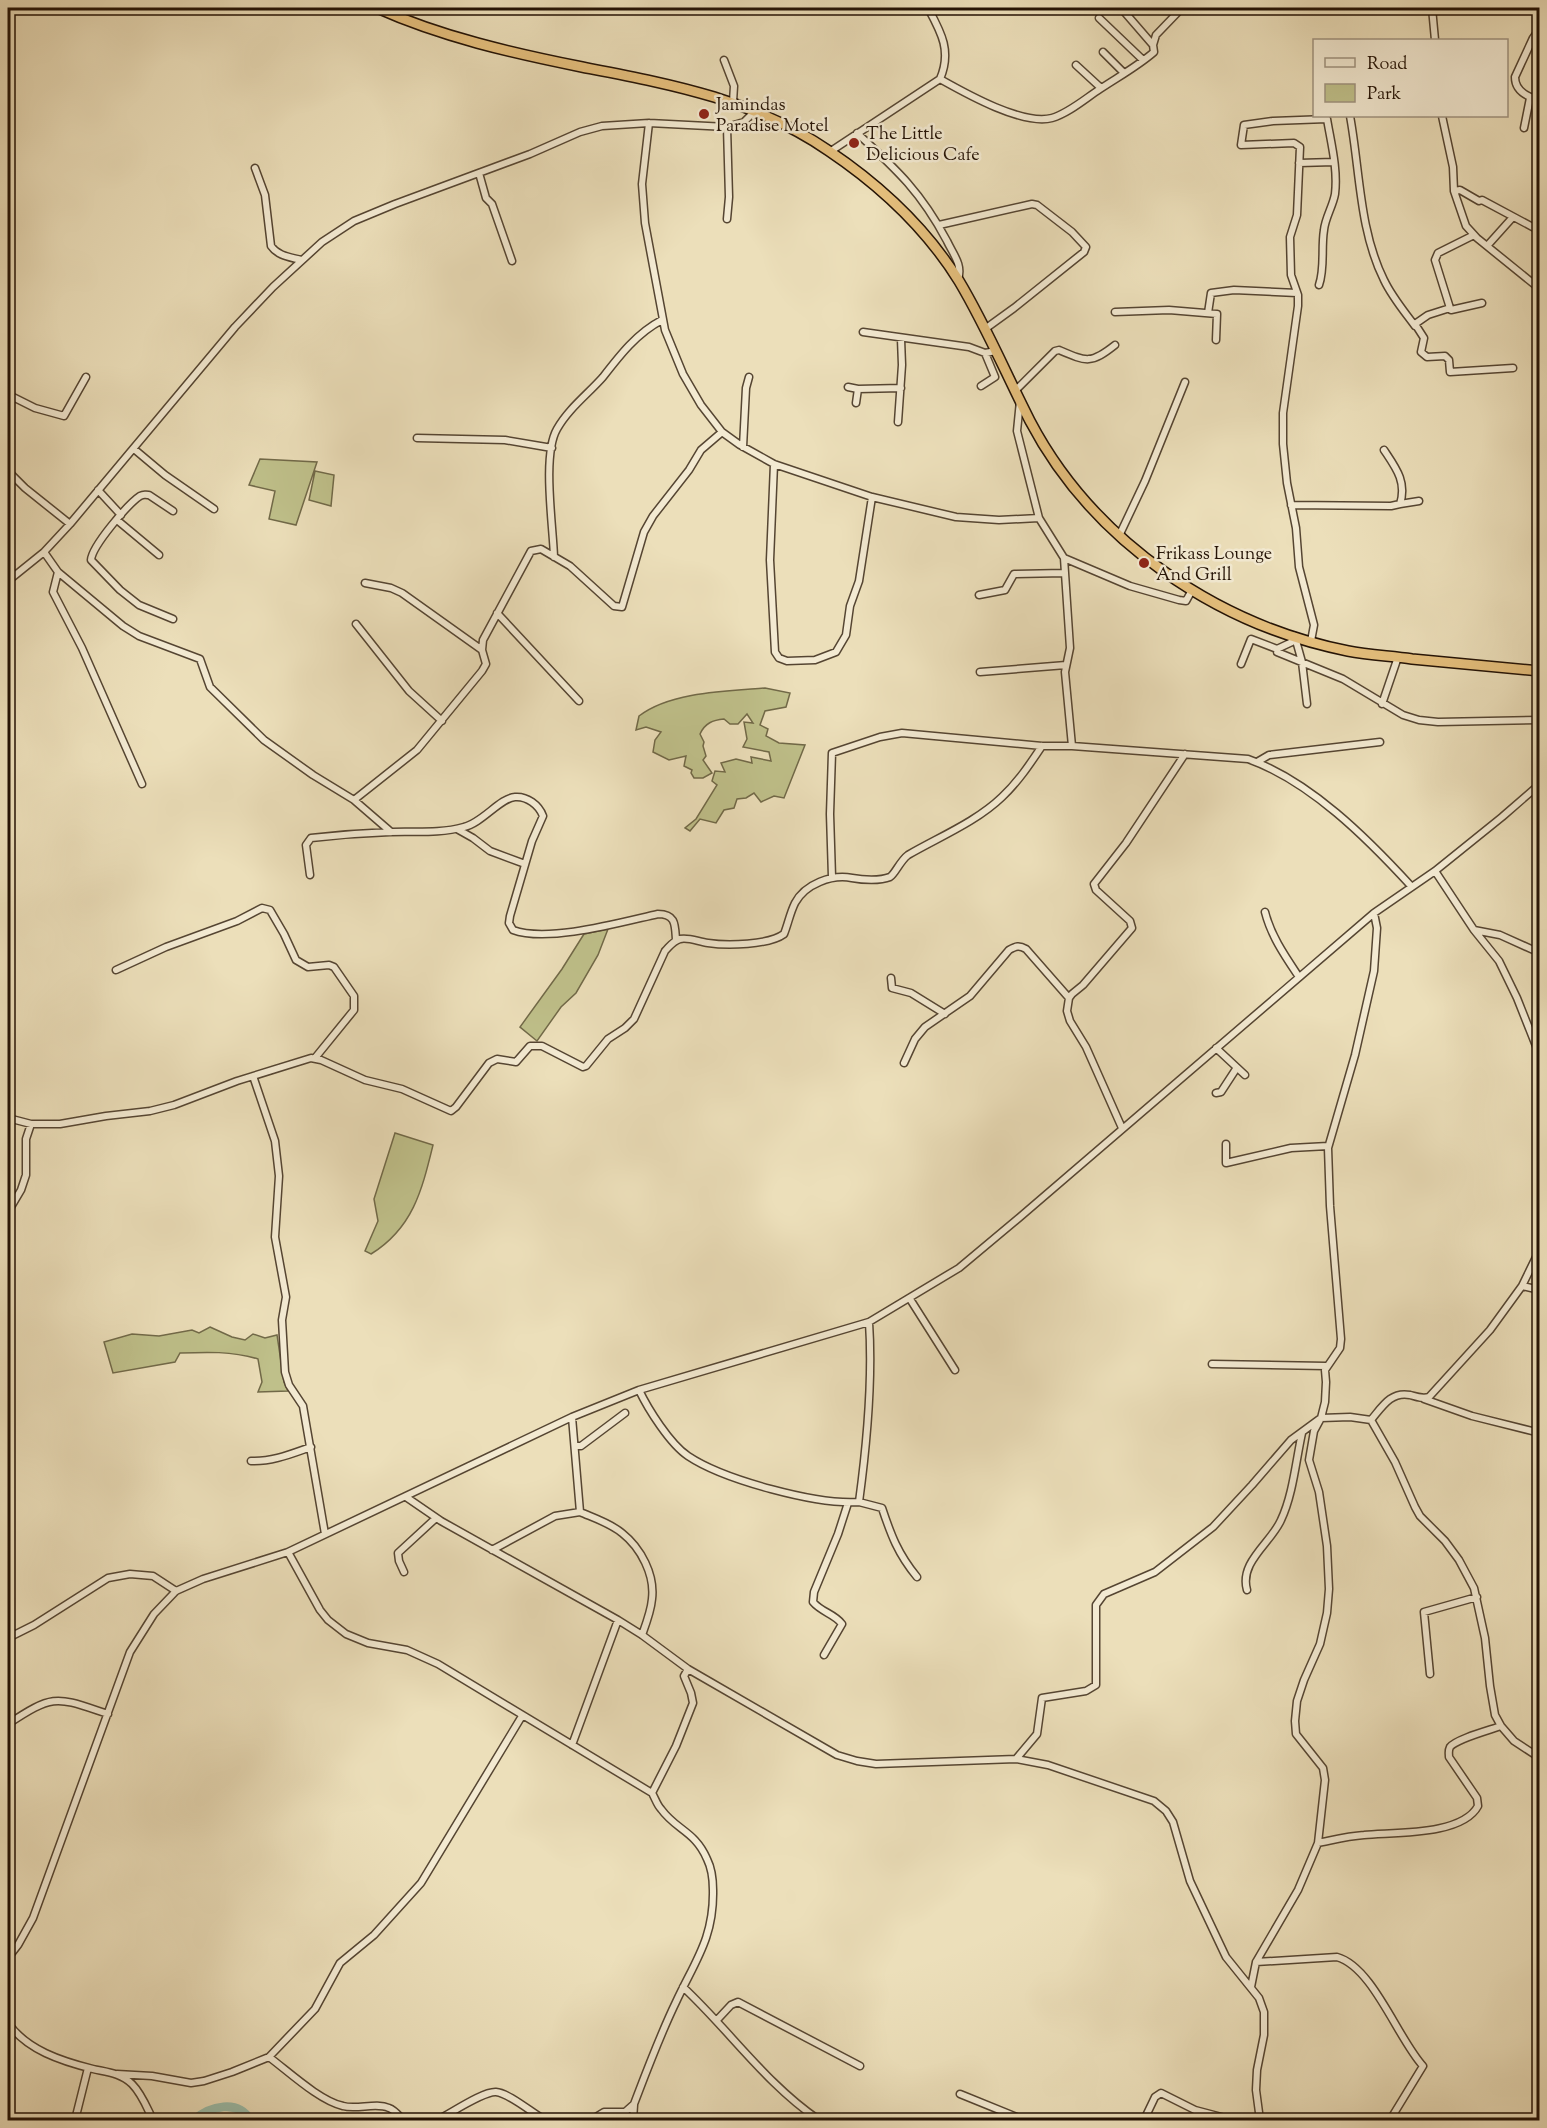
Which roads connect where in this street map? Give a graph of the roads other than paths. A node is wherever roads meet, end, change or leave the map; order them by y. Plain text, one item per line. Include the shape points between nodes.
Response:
1 (377, 8) edge
2 (929, 8) edge
3 (1121, 8) edge
4 (1182, 8) edge
5 (1432, 8) edge
6 (1099, 18) dead end
7 (1539, 28) edge
8 (1435, 39) edge
9 (1153, 45) junction
10 (1103, 52) dead end
11 (724, 60) dead end
12 (1143, 60) junction
13 (1076, 65) dead end
14 (1124, 73) junction
15 (940, 78) junction
16 (1101, 88) junction
17 (1530, 98) junction
18 (1539, 100) edge
19 (734, 102) junction
20 (755, 111) junction
21 (1350, 117) edge
22 (1442, 117) edge
23 (649, 123) junction
24 (727, 127) junction
25 (1524, 128) dead end
26 (857, 133) junction
27 (831, 151) junction
28 (1334, 162) junction
29 (1299, 163) junction
30 (255, 168) dead end
31 (479, 172) junction
32 (1454, 191) junction
33 (1513, 217) junction
34 (727, 219) dead end
35 (939, 225) junction
36 (1539, 231) edge
37 (1474, 235) junction
38 (1487, 246) junction
39 (301, 260) junction
40 (512, 261) dead end
41 (958, 279) junction
42 (1319, 285) dead end
43 (1539, 289) edge
44 (1297, 293) junction
45 (1482, 303) dead end
46 (1450, 308) junction
47 (1115, 312) dead end
48 (1208, 313) junction
49 (662, 320) junction
50 (1416, 326) junction
51 (985, 329) junction
52 (863, 332) dead end
53 (901, 339) junction
54 (1216, 340) dead end
55 (1115, 345) dead end
56 (996, 351) junction
57 (984, 353) junction
58 (1513, 368) dead end
59 (86, 377) dead end
60 (749, 377) dead end
61 (1185, 382) dead end
62 (981, 386) dead end
63 (848, 387) dead end
64 (901, 388) junction
65 (858, 389) junction
66 (1016, 390) junction
67 (8, 397) edge
68 (1020, 401) junction
69 (856, 404) dead end
70 (898, 422) dead end
71 (722, 432) junction
72 (417, 438) dead end
73 (743, 447) junction
74 (552, 448) junction
75 (134, 449) junction
76 (1384, 450) dead end
77 (774, 464) junction
78 (8, 471) edge
79 (98, 490) junction
80 (872, 497) junction
81 (1419, 501) dead end
82 (1400, 504) junction
83 (1291, 505) junction
84 (214, 509) dead end
85 (173, 512) dead end
86 (119, 518) junction
87 (1039, 518) junction
88 (70, 524) junction
89 (1119, 537) junction
90 (44, 552) junction
91 (159, 555) dead end
92 (554, 557) junction
93 (1064, 558) junction
94 (58, 572) junction
95 (1064, 573) junction
96 (8, 581) edge
97 (365, 584) dead end
98 (1192, 590) junction
99 (979, 594) dead end
100 (497, 614) junction
101 (173, 619) dead end
102 (356, 624) dead end
103 (1294, 636) junction
104 (1311, 641) junction
105 (1277, 649) junction
106 (482, 650) junction
107 (1398, 657) junction
108 (1302, 662) junction
109 (1241, 664) dead end
110 (1066, 665) junction
111 (1539, 671) edge
112 (980, 672) dead end
113 (579, 701) dead end
114 (1307, 704) dead end
115 (1382, 704) junction
116 (1539, 720) edge
117 (442, 721) junction
118 (1380, 742) dead end
119 (1042, 746) junction
120 (1072, 746) junction
121 (1185, 754) junction
122 (1257, 762) junction
123 (142, 784) dead end
124 (1539, 784) edge
125 (354, 800) junction
126 (456, 828) junction
127 (392, 832) junction
128 (525, 864) junction
129 (1435, 871) junction
130 (310, 875) dead end
131 (832, 878) junction
132 (1411, 886) junction
133 (1265, 912) dead end
134 (1374, 913) junction
135 (1474, 930) junction
136 (676, 940) junction
137 (1539, 952) edge
138 (116, 969) dead end
139 (1299, 977) junction
140 (891, 978) dead end
141 (1069, 998) junction
142 (945, 1014) junction
143 (1216, 1048) junction
144 (1539, 1056) edge
145 (315, 1058) junction
146 (904, 1063) dead end
147 (1236, 1069) junction
148 (1245, 1075) dead end
149 (253, 1076) junction
150 (1216, 1093) dead end
151 (8, 1118) edge
152 (32, 1124) junction
153 (1122, 1128) junction
154 (1226, 1144) dead end
155 (1328, 1146) junction
156 (8, 1212) edge
157 (1539, 1249) edge
158 (1522, 1286) junction
159 (1539, 1290) edge
160 (910, 1299) junction
161 (869, 1322) junction
162 (1212, 1364) dead end
163 (1326, 1366) junction
164 (955, 1370) dead end
165 (639, 1390) junction
166 (1423, 1398) junction
167 (626, 1413) dead end
168 (572, 1417) junction
169 (1321, 1418) junction
170 (1371, 1420) junction
171 (1302, 1432) junction
172 (1539, 1433) edge
173 (575, 1446) junction
174 (311, 1447) junction
175 (251, 1461) dead end
176 (406, 1497) junction
177 (859, 1502) junction
178 (849, 1503) junction
179 (580, 1512) junction
180 (436, 1518) junction
181 (325, 1534) junction
182 (492, 1550) junction
183 (288, 1552) junction
184 (404, 1572) dead end
185 (916, 1577) dead end
186 (1247, 1590) dead end
187 (176, 1592) junction
188 (1476, 1597) junction
189 (618, 1620) junction
190 (642, 1635) junction
191 (8, 1637) edge
192 (824, 1655) dead end
193 (688, 1669) junction
194 (1430, 1674) dead end
195 (108, 1714) junction
196 (522, 1716) junction
197 (8, 1724) edge
198 (1501, 1726) junction
199 (573, 1745) junction
200 (1539, 1758) edge
201 (1016, 1759) junction
202 (652, 1793) junction
203 (1318, 1843) junction
204 (8, 1958) edge
205 (1256, 1962) junction
206 (683, 1987) junction
207 (1251, 1987) junction
208 (717, 2020) junction
209 (8, 2025) edge
210 (269, 2057) junction
211 (860, 2066) dead end
212 (88, 2068) junction
213 (117, 2074) junction
214 (960, 2094) dead end
215 (634, 2104) junction
216 (75, 2121) edge
217 (153, 2121) edge
218 (403, 2121) edge
219 (437, 2121) edge
220 (544, 2121) edge
221 (591, 2121) edge
222 (633, 2121) edge
223 (819, 2121) edge
224 (1024, 2121) edge
225 (1144, 2121) edge
226 (1242, 2121) edge
227 (1260, 2121) edge
228 (1390, 2121) edge

1 - 19 highway via 462,39
2 - 15 street via 945,48 946,62
3 - 9 street
4 - 9 street via 1156,35
5 - 8 street
6 - 12 street
7 - 17 street via 1515,77 1520,90
9 - 12 street via 1154,52
10 - 14 street
11 - 19 street via 734,86
12 - 14 street
13 - 16 street
14 - 16 street
15 - 16 street via 1013,114 1041,118 1052,118
15 - 26 street
17 - 18 street
17 - 25 street
19 - 20 highway
20 - 24 street via 744,122
20 - 27 highway
21 - 50 street via 1361,198 1374,254 1395,299
22 - 32 street
23 - 24 street
23 - 31 street via 602,126
23 - 49 street via 642,184
24 - 34 street
26 - 27 street
26 - 35 street via 905,178
27 - 41 highway via 898,206 925,234
28 - 29 street
28 - 29 street via 1327,119 1244,125 1241,145 1294,143 1300,147
28 - 42 street via 1335,195 1324,229 1323,275
29 - 44 street via 1297,215 1290,237 1291,275
30 - 39 street via 265,195 275,252
31 - 39 street via 354,221
31 - 40 street
32 - 33 street via 1460,190
32 - 37 street via 1466,226
33 - 36 street
33 - 38 street
35 - 41 street via 960,267
35 - 51 street via 1032,204 1072,232 1086,247
37 - 38 street
37 - 46 street via 1438,254 1435,260
38 - 43 street
39 - 75 street via 235,327
41 - 51 highway
44 - 48 street via 1211,293
44 - 83 street via 1297,322 1283,413
45 - 46 street
46 - 50 street via 1428,315
47 - 48 street
48 - 54 street via 1216,314
49 - 71 street via 683,374
49 - 74 street via 647,328 567,414 557,429
50 - 58 street via 1424,338 1421,352 1427,357 1445,356 1450,372
51 - 56 highway
52 - 53 street
53 - 57 street via 969,347
53 - 64 street
55 - 66 street via 1098,359 1083,361 1055,351
56 - 57 street
56 - 66 highway
57 - 62 street via 995,377
59 - 67 street via 64,416
60 - 73 street
61 - 89 street
63 - 65 street
64 - 65 street
64 - 70 street
65 - 69 street
66 - 68 highway
68 - 87 street via 1017,431
68 - 89 highway via 1048,452
71 - 73 street
71 - 92 street via 701,450 653,516 644,532 622,607 614,606 570,566
72 - 74 street via 505,441
73 - 77 street
74 - 92 street
75 - 79 street
75 - 84 street
76 - 82 street via 1403,484
77 - 80 street
77 - 80 street via 770,560 775,652 787,661 815,660 836,652 846,635
78 - 88 street
79 - 86 street
79 - 88 street
80 - 87 street via 956,517
81 - 82 street
82 - 83 street
83 - 104 street via 1299,567 1314,625
85 - 86 street via 145,494
86 - 91 street
86 - 101 street via 91,554 91,560 140,605
87 - 93 street
88 - 90 street
89 - 98 highway
90 - 94 street
90 - 96 street
92 - 100 street via 541,549 531,551
93 - 95 street
93 - 98 street via 1130,586 1179,600 1186,601
94 - 123 street via 53,592
94 - 125 street via 139,636 200,658 210,687 264,740
95 - 99 street via 1014,574 1005,590
95 - 110 street via 1070,648
97 - 106 street via 402,593
98 - 103 highway
100 - 106 street
100 - 113 street
102 - 117 street via 409,691
103 - 104 highway
103 - 105 street via 1292,642
103 - 108 street
104 - 107 highway via 1346,651
105 - 108 street via 1278,653
105 - 109 street via 1251,639
106 - 117 street via 486,664
107 - 111 highway
107 - 115 street
108 - 114 street
108 - 115 street via 1343,679
110 - 112 street
110 - 120 street
115 - 116 street via 1403,715 1438,722
117 - 125 street via 417,750
118 - 122 street via 1269,755
119 - 120 street
119 - 131 street via 1002,797 908,855 889,877
119 - 131 street via 902,733 832,753
120 - 121 street
121 - 122 street
121 - 141 street via 1094,884 1130,921 1132,928
122 - 132 street via 1293,780 1354,828
124 - 129 street
125 - 127 street
126 - 127 street
126 - 128 street via 490,851
126 - 128 street via 485,817 512,796 523,798 540,809 543,816
127 - 130 street via 307,840
128 - 136 street via 509,923 513,930 538,934 571,931 666,914 675,922
129 - 132 street
129 - 135 street
131 - 136 street via 804,891 780,937 726,945
132 - 134 street
133 - 139 street via 1269,927
134 - 139 street
134 - 155 street via 1374,971
135 - 137 street via 1500,935
135 - 144 street via 1499,961
136 - 145 street via 666,951 634,1018 608,1039 586,1066 542,1046 530,1046 516,1062 497,1059 489,1063 451,1111
138 - 145 street via 267,908 296,960 308,967 334,967 354,996 354,1010
139 - 143 street
140 - 142 street via 892,988 911,993
141 - 142 street via 1021,946 1009,950 970,996
141 - 153 street via 1070,1021 1086,1047
142 - 146 street via 925,1027
143 - 147 street
143 - 153 street
145 - 149 street
147 - 148 street
147 - 150 street via 1221,1092
149 - 152 street via 150,1111 60,1124
149 - 174 street via 275,1140 278,1164 275,1238 286,1297 282,1320 285,1372 303,1406
151 - 152 street
152 - 156 street via 26,1139 26,1175
153 - 160 street via 959,1268
154 - 155 street via 1226,1163 1291,1148
155 - 163 street via 1341,1339 1340,1348
157 - 158 street
158 - 159 street
158 - 166 street via 1490,1330 1429,1397
160 - 161 street
160 - 164 street
161 - 165 street
161 - 177 street via 869,1387
162 - 163 street
163 - 169 street
165 - 168 street
165 - 178 street via 657,1422 687,1455 757,1485
166 - 170 street via 1398,1394
166 - 172 street
167 - 173 street via 581,1446
168 - 173 street
168 - 176 street
169 - 170 street
169 - 171 street
169 - 203 street via 1314,1431 1309,1460 1327,1546 1327,1613 1294,1721 1296,1734 1323,1768
170 - 188 street via 1414,1507 1459,1560
171 - 186 street via 1281,1521 1254,1558
171 - 201 street via 1213,1527 1155,1572 1104,1594 1096,1605 1096,1685 1086,1691 1042,1698 1037,1734
173 - 179 street
174 - 175 street via 261,1462
174 - 181 street
176 - 180 street
176 - 181 street
177 - 178 street
177 - 185 street via 882,1508 902,1558
178 - 192 street via 814,1592 813,1602 818,1608 842,1624
179 - 182 street via 555,1516
179 - 190 street via 622,1533 640,1552 653,1590
180 - 182 street
180 - 184 street via 398,1554
181 - 183 street
182 - 189 street
183 - 187 street via 203,1579
183 - 196 street via 320,1610 346,1634 407,1650 438,1664
187 - 191 street via 153,1576 130,1574 108,1578
187 - 195 street via 154,1614 130,1652
188 - 194 street via 1424,1612
188 - 198 street via 1495,1715
189 - 190 street
189 - 199 street
190 - 193 street
193 - 201 street via 837,1755 857,1761 876,1764
193 - 202 street via 684,1676 693,1703
195 - 197 street via 56,1699
195 - 204 street via 33,1918
196 - 199 street
196 - 210 street via 422,1883 374,1935 340,1963 315,2009
198 - 200 street via 1514,1742
198 - 203 street via 1462,1740 1449,1750 1449,1757 1477,1798 1475,1811 1434,1830 1362,1835
199 - 202 street
201 - 207 street via 1048,1765 1121,1789 1154,1801 1166,1811 1173,1822 1190,1881 1226,1957
202 - 206 street via 661,1809 701,1847 713,1878 709,1932
203 - 205 street via 1298,1890
205 - 207 street
205 - 228 street via 1337,1957 1349,1962 1377,1993 1423,2066
206 - 208 street
206 - 215 street
207 - 227 street via 1259,1998 1265,2024 1257,2070
208 - 211 street via 738,2002
208 - 223 street via 768,2078
209 - 212 street via 37,2050
210 - 213 street via 204,2081 178,2082
210 - 218 street via 325,2100 354,2109 391,2108
212 - 213 street
212 - 216 street
213 - 217 street via 138,2091
214 - 224 street
215 - 221 street via 625,2112 604,2112
215 - 222 street
219 - 220 street via 495,2092
225 - 226 street via 1155,2097 1161,2093 1195,2110

